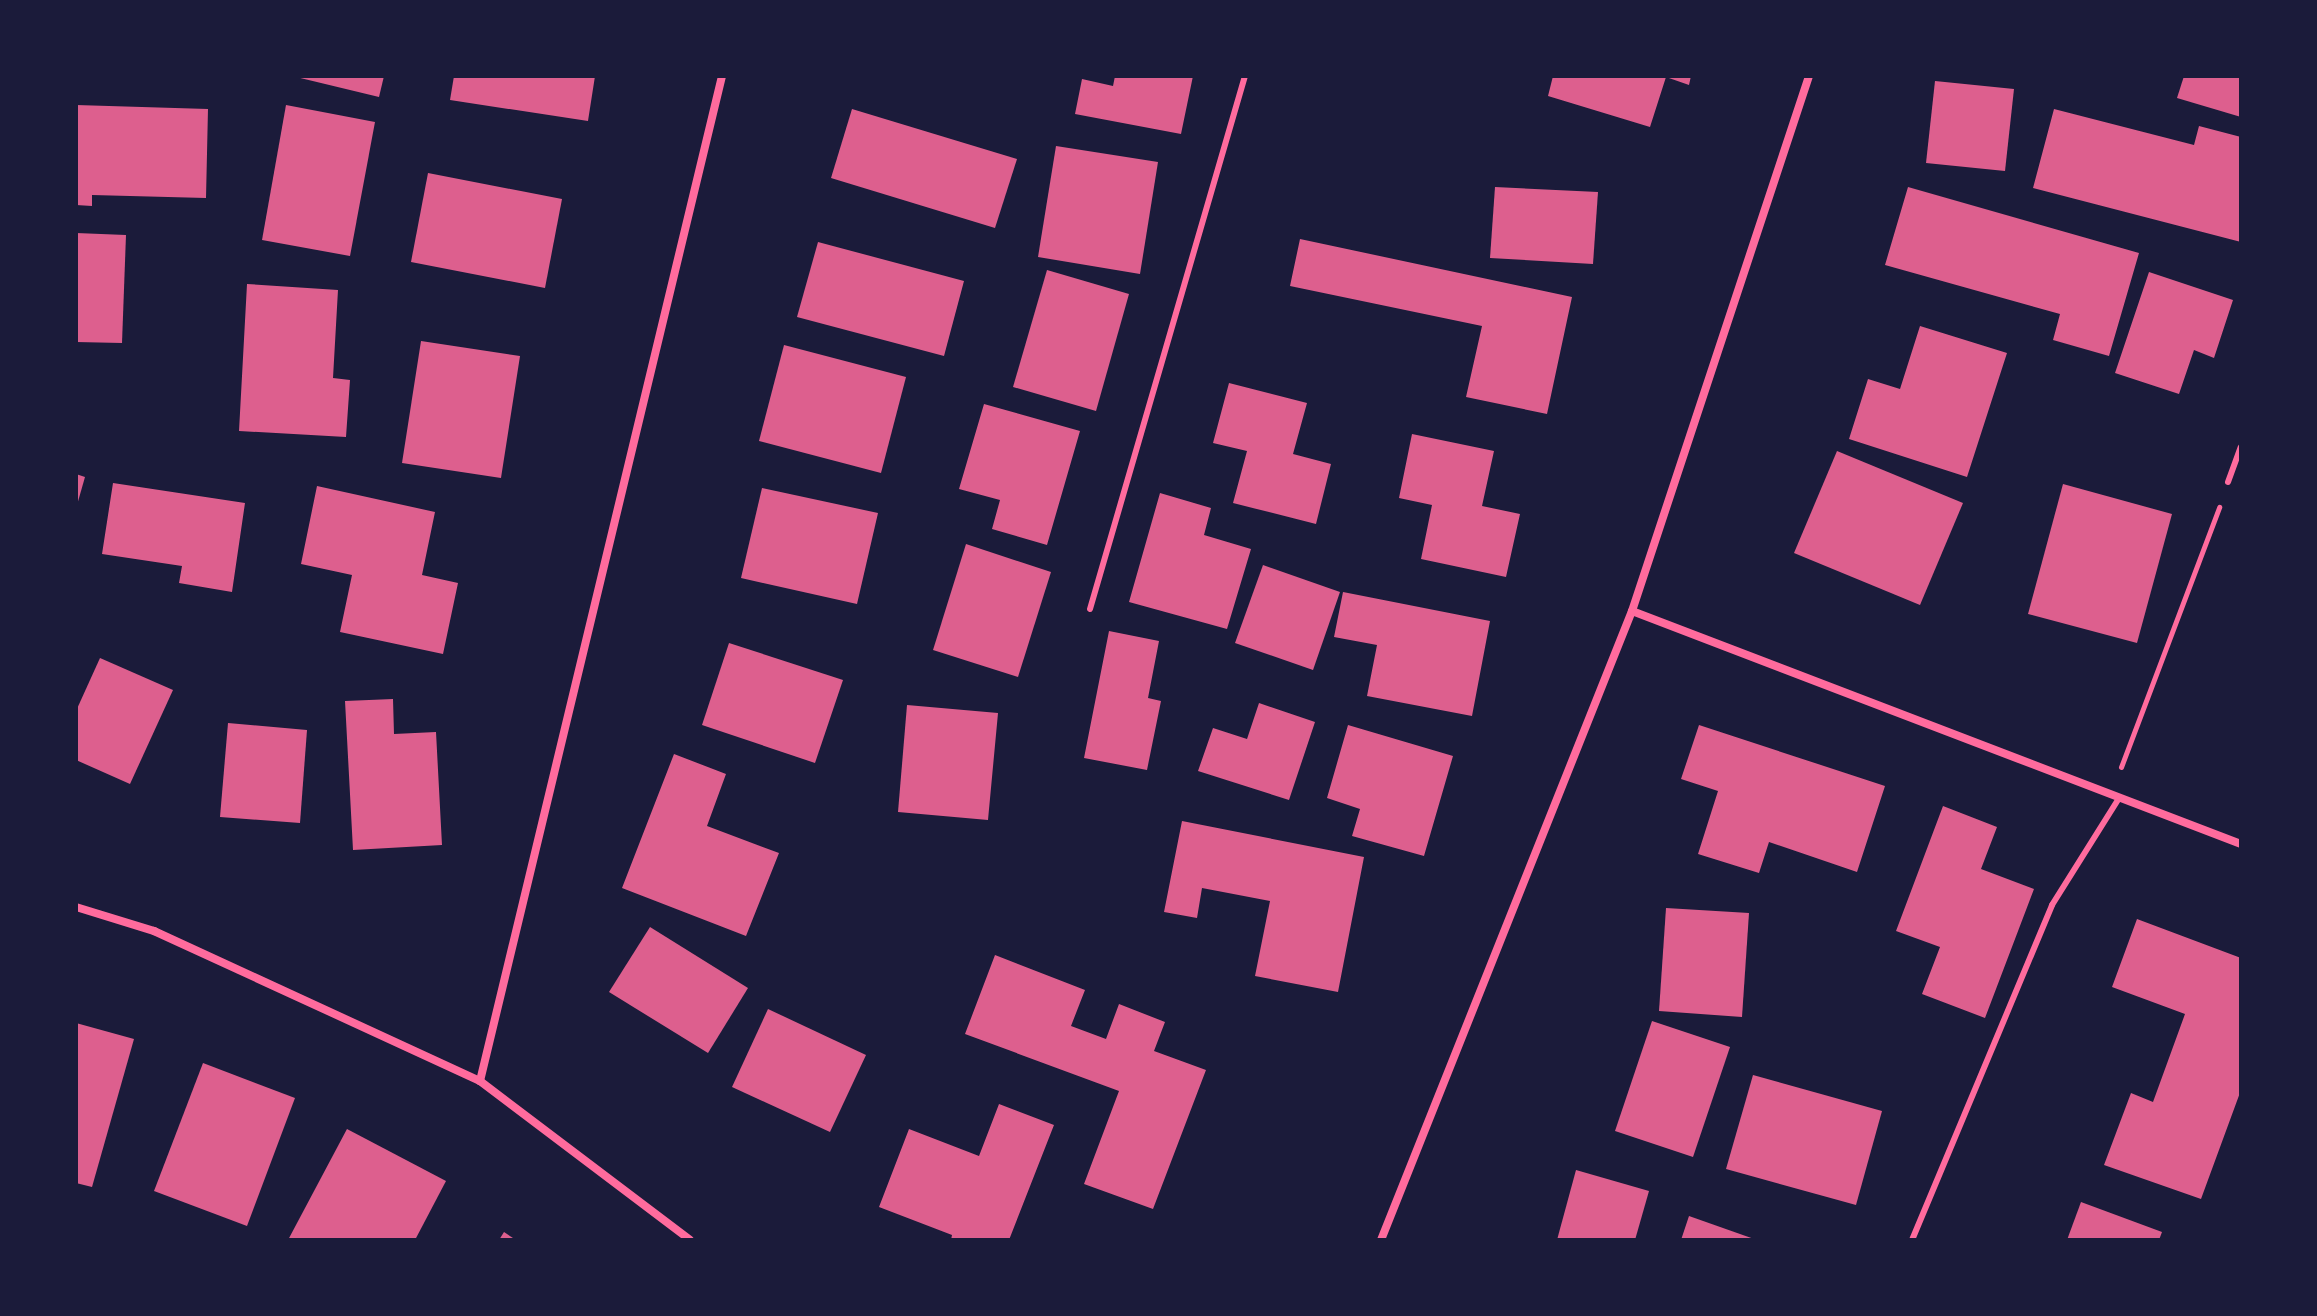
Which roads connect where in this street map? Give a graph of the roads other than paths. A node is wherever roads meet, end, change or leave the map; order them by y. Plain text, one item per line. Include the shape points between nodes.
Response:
1 (722, 76) edge
2 (1245, 76) edge
3 (1809, 76) edge
4 (2241, 447) edge
5 (2228, 482) road end
6 (1090, 609) dead end
7 (1632, 611) junction
8 (2115, 796) junction
9 (2241, 844) edge
10 (76, 907) edge
11 (480, 1081) junction
12 (690, 1240) edge
13 (1381, 1240) edge
14 (1912, 1240) edge

1 - 11 street
2 - 6 lane
3 - 7 street
4 - 5 lane
7 - 8 street
7 - 13 street
8 - 9 street
8 - 14 lane via 2052,905
10 - 11 street via 154,931
11 - 12 street

